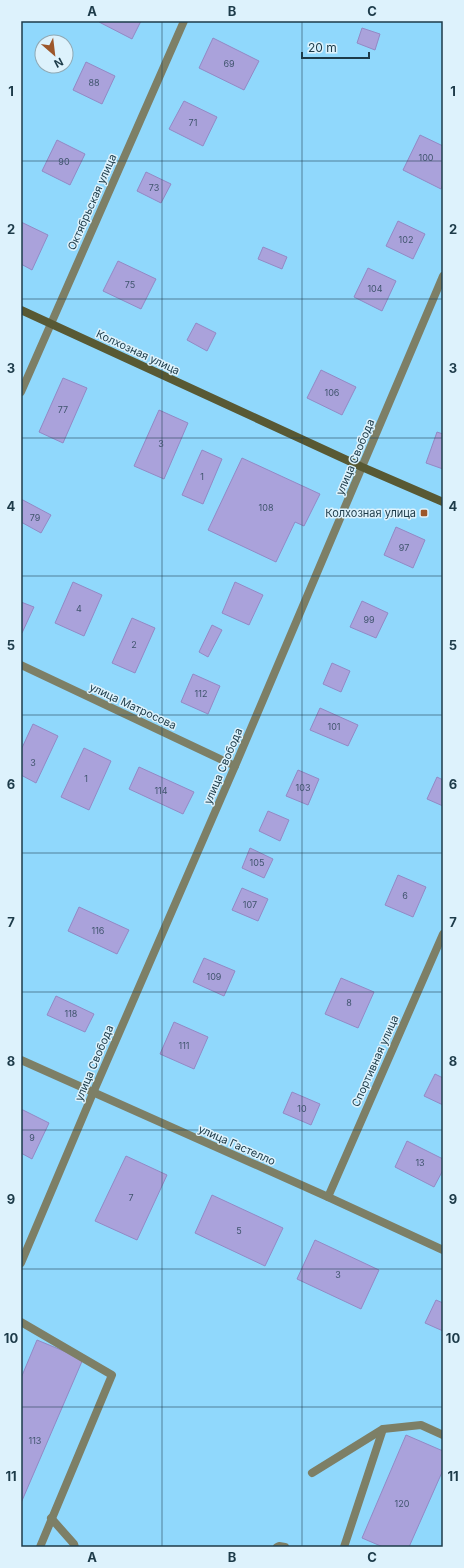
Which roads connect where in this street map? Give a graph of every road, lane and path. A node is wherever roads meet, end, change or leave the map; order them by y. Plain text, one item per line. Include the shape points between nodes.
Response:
1 (184, 21) edge
2 (443, 276) edge
3 (21, 310) edge
4 (51, 324) junction
5 (21, 392) edge
6 (362, 467) junction
7 (443, 502) edge
8 (21, 665) edge
9 (235, 766) junction
10 (443, 934) edge
11 (21, 1060) edge
12 (93, 1093) junction
13 (328, 1197) junction
14 (443, 1250) edge
15 (21, 1263) edge
16 (21, 1322) edge
17 (383, 1429) junction
18 (443, 1435) edge
19 (312, 1473) dead end
20 (51, 1518) junction
21 (40, 1547) edge
22 (75, 1547) edge
23 (277, 1547) edge
24 (285, 1547) edge
25 (344, 1547) edge

1 - 4 street, Октябрьская улица
2 - 6 street, улица Свобода
3 - 4 main road, Колхозная улица
4 - 5 street, Октябрьская улица
4 - 6 main road, Колхозная улица
6 - 7 main road, Колхозная улица
6 - 9 street, улица Свобода
8 - 9 street, улица Матросова
9 - 12 street, улица Свобода
10 - 13 street, Спортивная улица
11 - 12 street, улица Гастелло
12 - 13 street, улица Гастелло
12 - 15 street, улица Свобода
13 - 14 street, улица Гастелло
16 - 20 street via 112,1375
17 - 18 street via 422,1425
17 - 19 street
17 - 25 street
20 - 21 street
20 - 22 street
23 - 24 street

